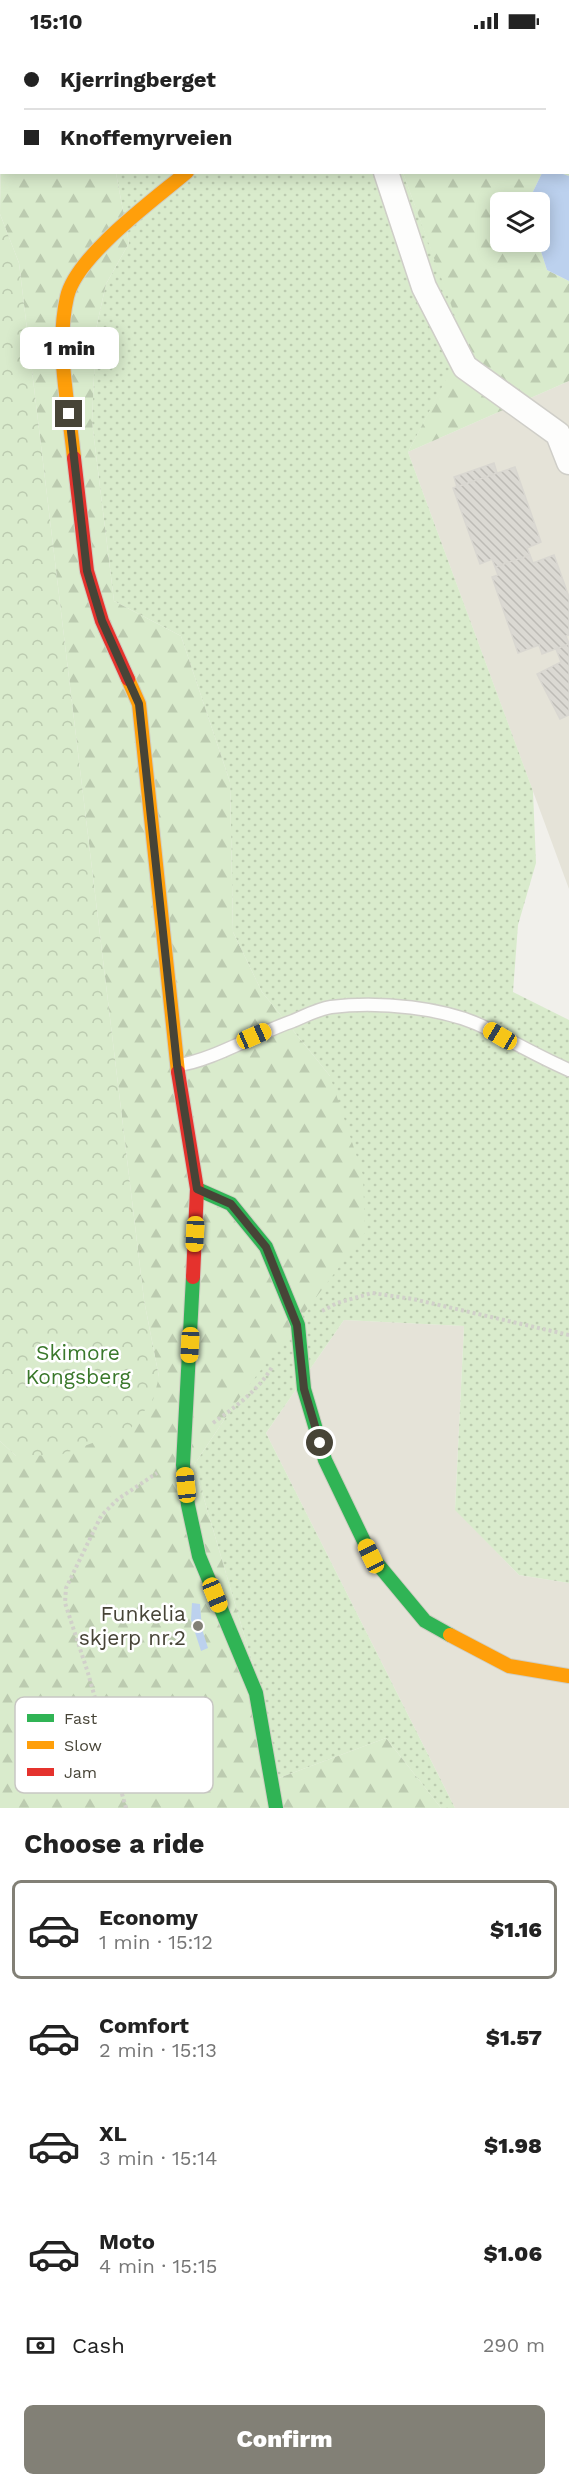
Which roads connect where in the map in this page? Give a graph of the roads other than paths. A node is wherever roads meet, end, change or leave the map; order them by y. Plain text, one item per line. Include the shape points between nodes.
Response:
1 (185, 174) edge
2 (387, 174) edge
3 (563, 432) edge
4 (569, 462) edge
5 (177, 1065) junction
6 (569, 1071) edge
7 (197, 1189) junction
8 (569, 1676) edge
9 (276, 1808) edge

1 - 5 street via 101,245 83,266 67,295 62,347 87,571 102,621 139,704
2 - 3 street via 424,287 465,367
3 - 4 street
5 - 6 lane via 202,1059 323,1009 365,1006 448,1013
5 - 7 street
7 - 8 street via 231,1204 266,1247 297,1325 304,1389 325,1460 371,1556 425,1621 509,1666
7 - 9 street via 184,1456 188,1505 199,1556 256,1693

